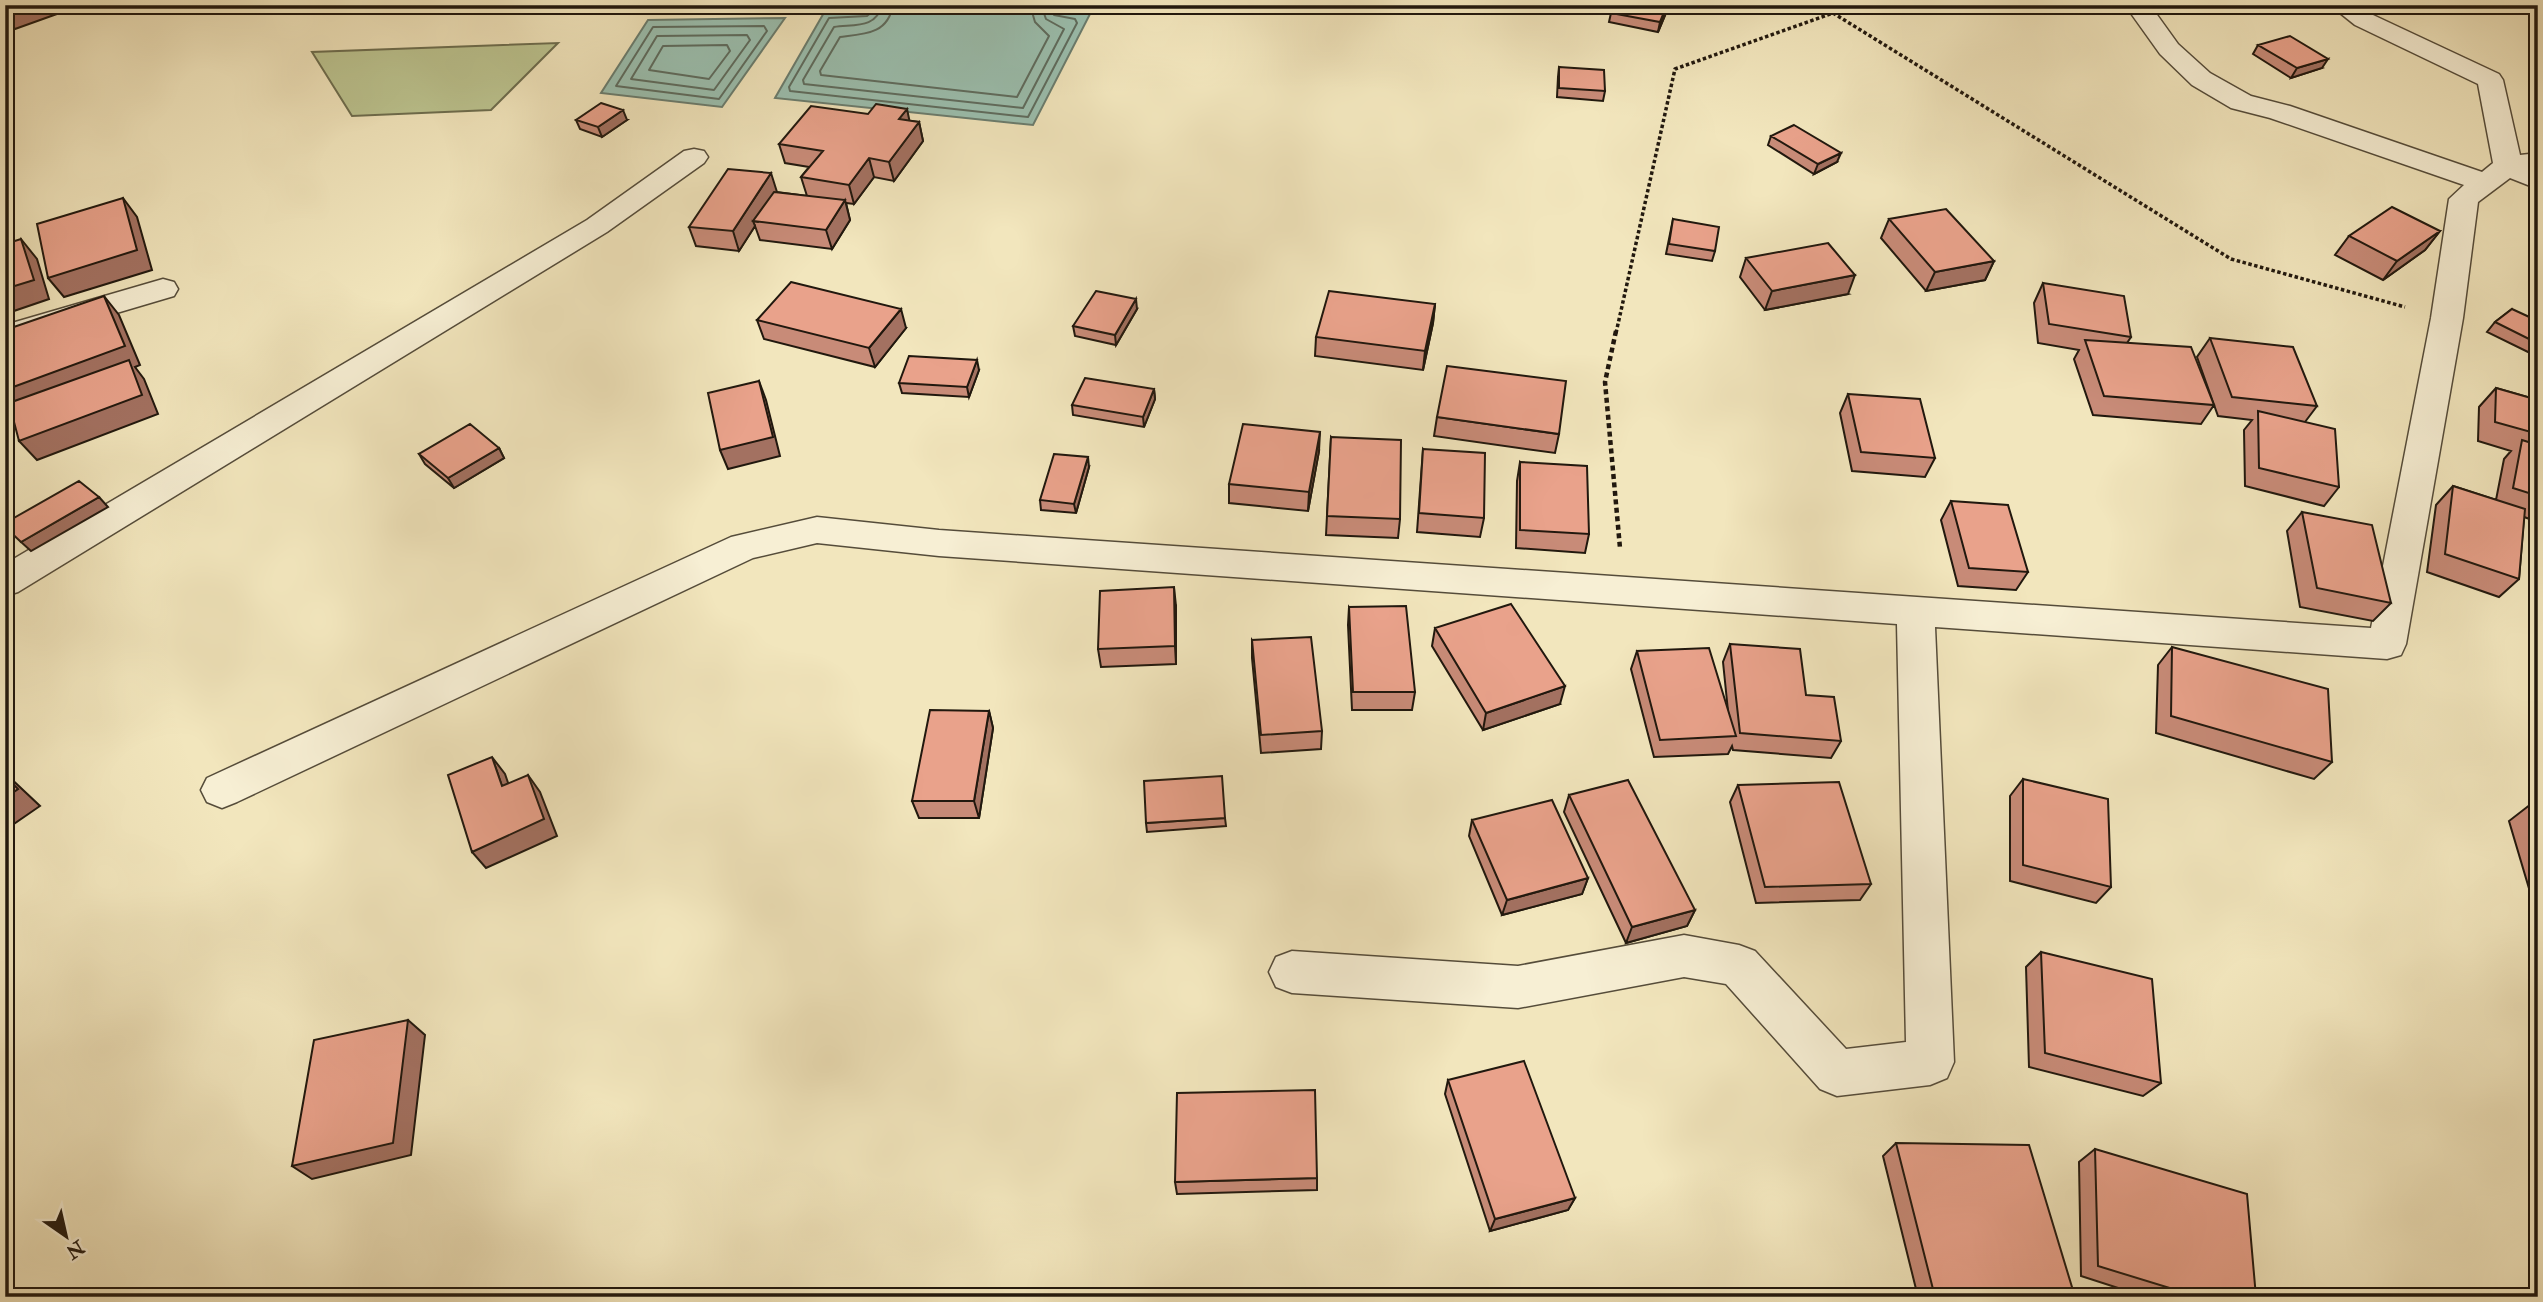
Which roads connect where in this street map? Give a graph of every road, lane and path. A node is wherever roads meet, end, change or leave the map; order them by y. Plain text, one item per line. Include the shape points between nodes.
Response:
1 (2137, 5) edge
2 (2342, 5) edge
3 (694, 157) dead end
4 (2517, 172) edge
5 (163, 289) dead end
6 (2447, 318) junction
7 (5, 336) edge
8 (5, 582) edge
9 (1624, 591) junction
10 (1916, 611) junction
11 (222, 790) dead end
12 (1292, 972) dead end

1 - 4 street via 2169,49 2201,79 2241,102
2 - 4 street via 2490,80
3 - 8 street via 597,226
4 - 6 street via 2464,199
5 - 7 street
6 - 9 path via 2231,259 1833,13 1675,69 1605,382
6 - 10 street via 2387,644
9 - 10 street
9 - 11 street via 952,544 817,530 744,547
10 - 12 street via 1930,1062 1837,1073 1739,966 1684,956 1518,987

